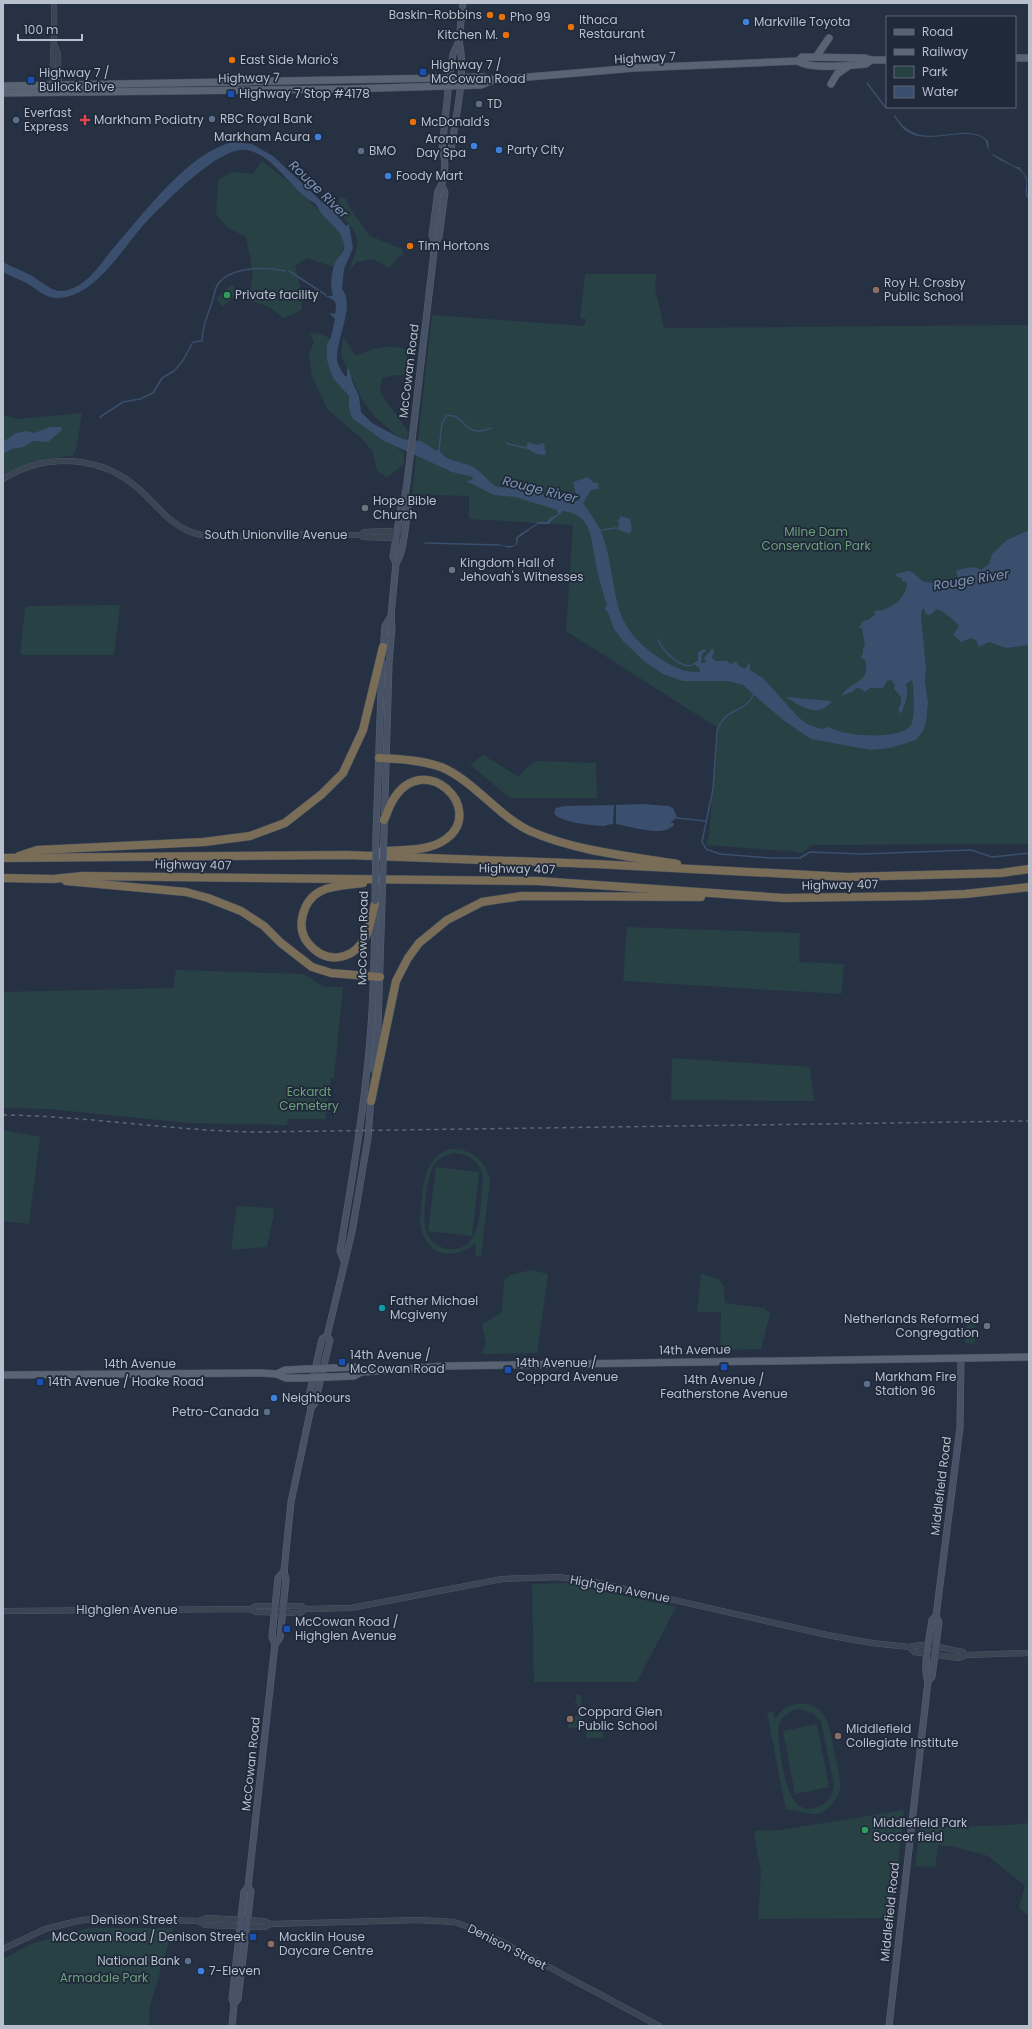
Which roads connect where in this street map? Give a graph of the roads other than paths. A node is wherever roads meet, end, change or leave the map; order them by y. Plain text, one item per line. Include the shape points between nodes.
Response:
1 (54, 3) edge
2 (463, 3) edge
3 (829, 38) dead end
4 (459, 41) junction
5 (816, 57) junction
6 (1016, 58) edge
7 (1029, 58) edge
8 (870, 60) junction
9 (886, 60) edge
10 (798, 61) junction
11 (850, 65) junction
12 (449, 81) junction
13 (460, 81) junction
14 (831, 84) dead end
15 (3, 86) edge
16 (57, 87) junction
17 (3, 93) edge
18 (445, 157) junction
19 (3, 479) edge
20 (404, 501) junction
21 (397, 535) junction
22 (403, 535) junction
23 (396, 563) junction
24 (390, 616) junction
25 (383, 647) junction
26 (382, 758) junction
27 (384, 820) junction
28 (357, 856) junction
29 (3, 858) edge
30 (14, 858) junction
31 (715, 870) junction
32 (1029, 870) edge
33 (3, 878) edge
34 (53, 879) junction
35 (392, 879) junction
36 (1029, 887) edge
37 (784, 898) junction
38 (378, 902) junction
39 (377, 977) junction
40 (371, 1101) junction
41 (344, 1260) junction
42 (327, 1336) junction
43 (1029, 1357) edge
44 (961, 1358) junction
45 (324, 1368) junction
46 (316, 1369) junction
47 (361, 1372) junction
48 (277, 1374) junction
49 (3, 1375) edge
50 (313, 1378) junction
51 (321, 1378) junction
52 (311, 1408) junction
53 (284, 1571) junction
54 (275, 1609) junction
55 (283, 1609) junction
56 (3, 1611) edge
57 (936, 1616) junction
58 (275, 1644) junction
59 (909, 1647) junction
60 (929, 1647) junction
61 (936, 1648) junction
62 (1029, 1653) edge
63 (931, 1655) junction
64 (966, 1655) junction
65 (244, 1924) junction
66 (3, 1949) edge
67 (232, 2026) edge
68 (659, 2026) edge
69 (889, 2026) edge

1 - 16 street via 55,46 58,54
2 - 4 main road, McCowan Road
3 - 5 main road
4 - 12 main road, McCowan Road via 453,54
4 - 13 main road, McCowan Road via 462,54
5 - 8 main road, Highway 7
5 - 10 main road, Highway 7 via 802,58
6 - 7 main road
8 - 9 main road, Highway 7
8 - 11 main road, Highway 7 via 866,64
10 - 11 main road, Highway 7 via 803,65
10 - 13 main road, Highway 7 via 635,68 494,80 483,77
11 - 14 main road via 837,74
12 - 13 main road, Highway 7
12 - 16 main road, Highway 7
12 - 18 main road, McCowan Road via 442,150
13 - 18 main road, McCowan Road via 450,150
15 - 16 main road, Highway 7
16 - 17 main road, Highway 7
18 - 20 main road, McCowan Road via 432,235 435,243
19 - 21 street, South Unionville Avenue via 39,463 82,462 121,476 142,491 168,519 198,534 218,537 361,535 364,532
20 - 21 main road, McCowan Road
20 - 22 main road, McCowan Road via 408,506
21 - 22 street, South Unionville Avenue
21 - 23 main road, McCowan Road via 393,557
22 - 23 main road, McCowan Road via 401,558
23 - 24 main road, McCowan Road
24 - 25 main road, McCowan Road
24 - 26 main road, McCowan Road via 392,627
25 - 26 main road, McCowan Road
25 - 30 highway via 363,730 343,773 322,794 285,823 250,836 204,842 37,850
26 - 27 main road, McCowan Road
26 - 31 highway via 419,760 443,768 528,830 552,840 594,850
26 - 38 main road, McCowan Road, bridge via 376,835
27 - 28 highway via 393,800 402,789 418,780 432,780 446,787 459,808 454,832 445,840 429,846
27 - 38 main road, McCowan Road, bridge
28 - 30 highway, Highway 407
28 - 31 highway, Highway 407
29 - 30 highway, Highway 407
31 - 32 highway, Highway 407 via 847,877
33 - 34 highway, Highway 407
34 - 35 highway, Highway 407 via 82,876
34 - 39 highway via 82,884 186,892 208,898 241,910 312,966 331,973
35 - 37 highway, Highway 407 via 538,881
35 - 38 highway via 320,891 306,903 301,923 308,943 319,952 335,959 348,956 366,936
36 - 37 highway, Highway 407 via 920,896
37 - 40 highway via 522,896 482,902 447,920 419,943 408,958 392,995
38 - 39 main road, McCowan Road
39 - 40 main road, McCowan Road via 378,1026
39 - 41 main road, McCowan Road via 358,1145 340,1251
40 - 41 main road, McCowan Road via 368,1138 352,1232
41 - 42 main road, McCowan Road
42 - 45 main road, McCowan Road via 330,1340
42 - 46 main road, McCowan Road via 322,1339
43 - 44 main road, 14th Avenue
44 - 47 main road, 14th Avenue via 462,1365
44 - 57 main road, Middlefield Road via 960,1428
45 - 46 main road, 14th Avenue
45 - 47 main road, 14th Avenue via 355,1367
45 - 51 main road, McCowan Road
46 - 48 main road, 14th Avenue via 285,1370
46 - 50 main road, McCowan Road
47 - 51 main road, 14th Avenue via 354,1376
48 - 49 main road, 14th Avenue
48 - 50 main road, 14th Avenue via 286,1378
50 - 51 main road, 14th Avenue
50 - 52 main road, McCowan Road via 308,1400
51 - 52 main road, McCowan Road via 315,1403
52 - 53 main road, McCowan Road via 291,1502
53 - 54 main road, McCowan Road via 278,1578
53 - 55 main road, McCowan Road via 286,1579
54 - 55 street, Highglen Avenue
54 - 56 street, Highglen Avenue via 256,1606 251,1609
54 - 58 main road, McCowan Road via 272,1637
55 - 58 main road, McCowan Road via 280,1638
55 - 59 street, Highglen Avenue via 301,1606 305,1609 351,1608 502,1578 560,1577 599,1583 832,1636 872,1644
57 - 60 main road, Middlefield Road via 932,1620
57 - 61 main road, Middlefield Road via 939,1622
58 - 65 main road, McCowan Road via 248,1887 251,1892
59 - 60 street, Highglen Avenue
59 - 63 street, Highglen Avenue via 914,1652
60 - 61 street, Highglen Avenue
60 - 63 main road, Middlefield Road
61 - 63 main road, Middlefield Road
61 - 64 street, Highglen Avenue via 963,1652
62 - 64 street, Highglen Avenue
63 - 64 street, Highglen Avenue via 960,1658
63 - 69 main road, Middlefield Road via 932,1677 928,1682
65 - 66 street, Denison Street via 207,1918 198,1921 110,1918 82,1920 45,1929
65 - 67 main road, McCowan Road via 238,1999 234,2004
65 - 68 street, Denison Street via 264,1920 271,1924 418,1920 454,1922 474,1928 502,1942

